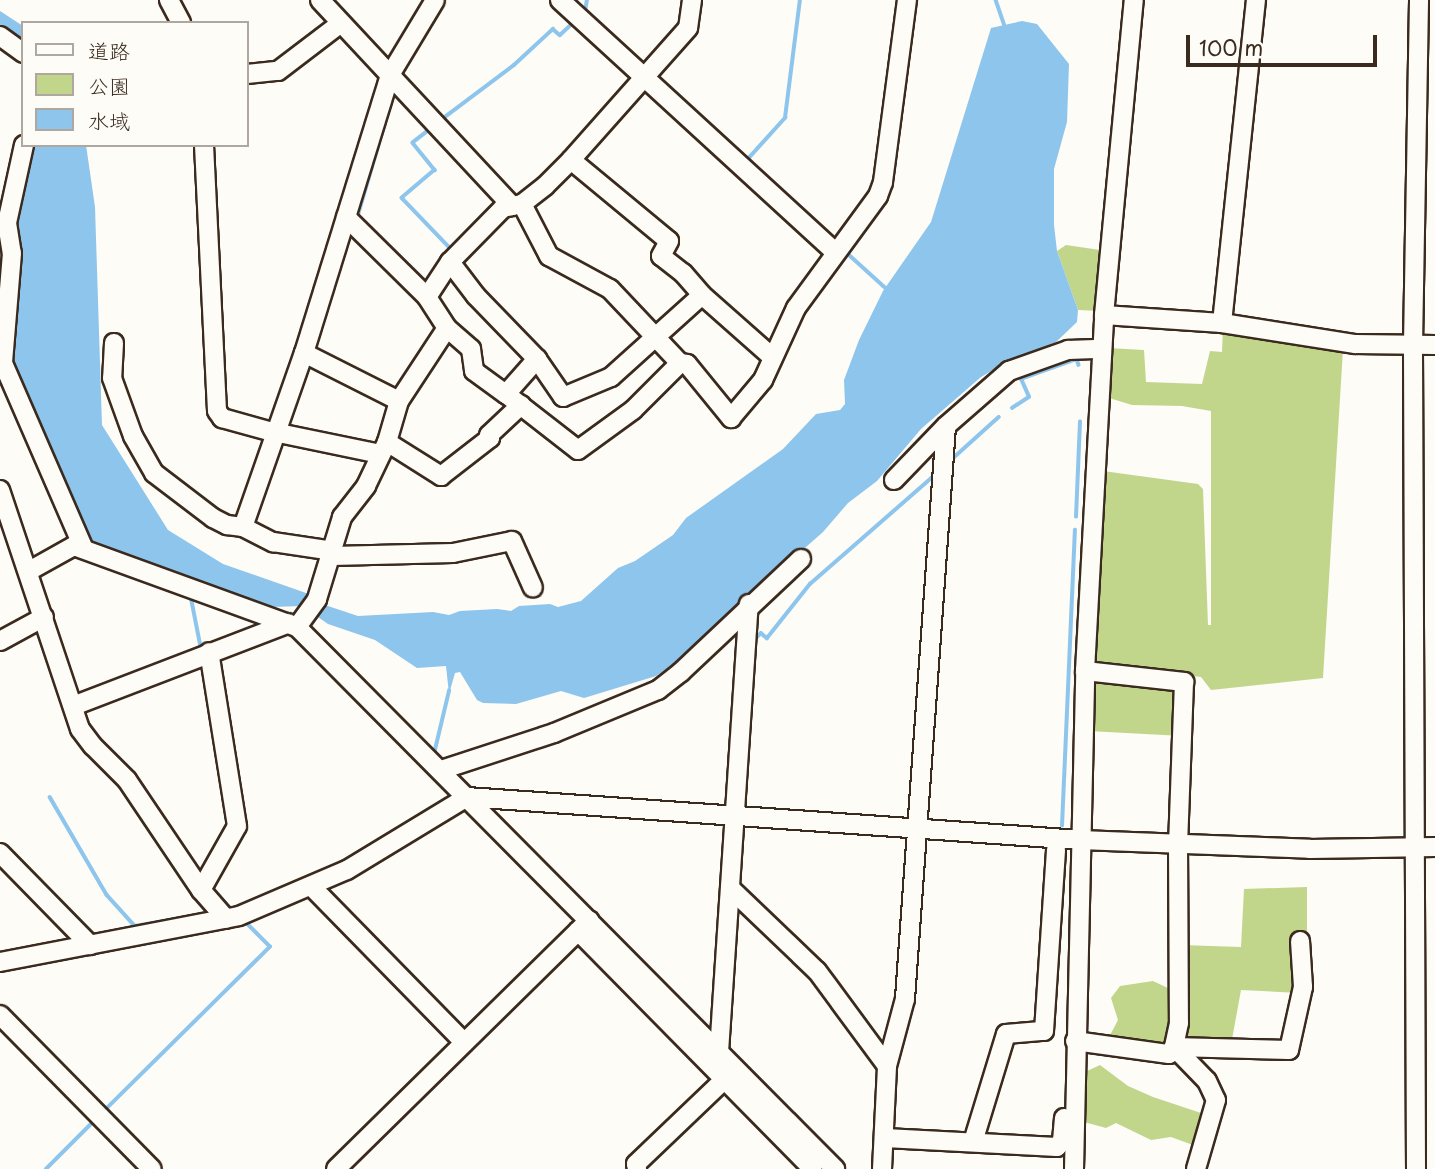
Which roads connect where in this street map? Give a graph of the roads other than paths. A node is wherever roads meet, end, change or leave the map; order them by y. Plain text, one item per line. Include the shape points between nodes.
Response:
1 (169, 0) edge
2 (320, 0) edge
3 (435, 0) edge
4 (560, 0) edge
5 (692, 0) edge
6 (906, 0) edge
7 (1134, 0) edge
8 (1256, 0) edge
9 (1419, 0) edge
10 (180, 21) edge
11 (341, 23) junction
12 (0, 36) edge
13 (21, 52) edge
14 (248, 74) edge
15 (390, 75) junction
16 (644, 77) junction
17 (23, 147) edge
18 (204, 147) edge
19 (571, 160) junction
20 (517, 205) junction
21 (346, 217) junction
22 (4, 222) edge
23 (835, 252) junction
24 (450, 262) junction
25 (702, 295) junction
26 (427, 297) junction
27 (1104, 315) junction
28 (1222, 323) junction
29 (447, 328) junction
30 (657, 339) junction
31 (114, 343) dead end
32 (1413, 345) junction
33 (1435, 345) edge
34 (1102, 349) junction
35 (304, 353) junction
36 (772, 357) junction
37 (537, 359) junction
38 (680, 363) junction
39 (6, 388) edge
40 (514, 399) junction
41 (398, 401) junction
42 (946, 426) junction
43 (278, 432) junction
44 (384, 448) junction
45 (894, 480) dead end
46 (0, 490) edge
47 (243, 527) junction
48 (84, 550) junction
49 (333, 554) junction
50 (801, 559) dead end
51 (29, 571) junction
52 (533, 587) dead end
53 (749, 604) junction
54 (44, 617) junction
55 (297, 622) junction
56 (0, 641) edge
57 (209, 652) junction
58 (1085, 671) junction
59 (73, 706) junction
60 (440, 770) junction
61 (467, 797) junction
62 (735, 815) junction
63 (916, 829) junction
64 (1080, 841) junction
65 (1178, 844) junction
66 (1435, 847) edge
67 (1415, 848) junction
68 (1056, 850) dead end
69 (0, 853) edge
70 (311, 886) junction
71 (730, 888) junction
72 (201, 890) junction
73 (226, 919) junction
74 (583, 925) junction
75 (1300, 942) dead end
76 (90, 945) junction
77 (0, 962) edge
78 (0, 1015) edge
79 (1075, 1041) junction
80 (464, 1042) junction
81 (1174, 1047) junction
82 (719, 1052) junction
83 (887, 1066) junction
84 (724, 1079) junction
85 (1073, 1098) junction
86 (885, 1138) junction
87 (973, 1142) junction
88 (152, 1169) edge
89 (336, 1169) edge
90 (637, 1169) edge
91 (813, 1169) edge
92 (835, 1169) edge
93 (882, 1169) edge
94 (1074, 1169) edge
95 (1196, 1169) edge
96 (1416, 1169) edge

1 - 10 street
2 - 11 street
3 - 15 street
4 - 16 street
5 - 16 street via 688,29
6 - 23 street via 883,182 878,196
7 - 27 street
8 - 28 street
9 - 32 street
11 - 14 street via 278,71
11 - 15 street
12 - 13 street
15 - 20 street
15 - 21 street
16 - 19 street
16 - 23 street
17 - 22 street
18 - 43 street via 217,411 222,418
19 - 20 street
19 - 25 street via 669,241 661,256
20 - 24 street via 503,208
20 - 30 street via 549,256 610,289
21 - 26 street
21 - 35 street
22 - 39 street via 12,253 3,363
23 - 36 street via 796,308
24 - 26 street
24 - 37 street
25 - 30 street
25 - 36 street
26 - 29 street
27 - 28 street
27 - 34 street
28 - 32 street via 1355,344
29 - 40 street via 471,349 474,371
29 - 41 street
30 - 37 street via 611,377 563,397
30 - 38 street
31 - 47 street via 112,379 145,462 166,484 213,518
32 - 33 street
32 - 67 street
34 - 42 street via 1068,350 1009,371
34 - 58 street
35 - 41 street
35 - 43 street
36 - 38 street via 763,380 731,418 687,364
37 - 40 street
38 - 40 street via 633,410 578,450
39 - 48 street
40 - 44 street via 490,438 441,476
41 - 44 street
42 - 45 street
42 - 63 street
43 - 44 street
43 - 47 street
44 - 49 street via 366,486 342,517
46 - 51 street
47 - 49 street via 272,542
48 - 51 street via 74,546
48 - 55 street
49 - 52 street via 453,553 512,541
49 - 55 street via 317,598
50 - 53 street
51 - 54 street
53 - 60 street via 658,690 554,733
53 - 62 street
54 - 56 street
54 - 59 street
55 - 57 street
55 - 60 street
57 - 59 street
57 - 72 street via 237,826
58 - 64 street
58 - 65 street via 1184,682
59 - 72 street via 86,738 127,780
60 - 61 street
61 - 62 street
61 - 70 street via 347,870
61 - 74 street
62 - 63 street
62 - 71 street
63 - 64 street
63 - 83 street via 905,999
64 - 65 street
64 - 79 street
65 - 67 street
65 - 81 street via 1179,1023
66 - 67 street
67 - 96 street
68 - 87 street via 1044,1031 1006,1034
69 - 76 street
70 - 73 street
70 - 80 street
71 - 82 street
71 - 83 street via 817,971
72 - 73 street
73 - 76 street
74 - 80 street
74 - 82 street
74 - 84 street
75 - 81 street via 1303,987 1289,1050
76 - 77 street
78 - 88 street
79 - 81 street via 1169,1054
79 - 85 street
80 - 89 street
81 - 95 street via 1208,1081 1216,1100
82 - 92 street
83 - 86 street
84 - 90 street via 636,1164
84 - 91 street
85 - 87 street via 1066,1101 1062,1141 1057,1147
85 - 94 street
86 - 87 street
86 - 93 street

